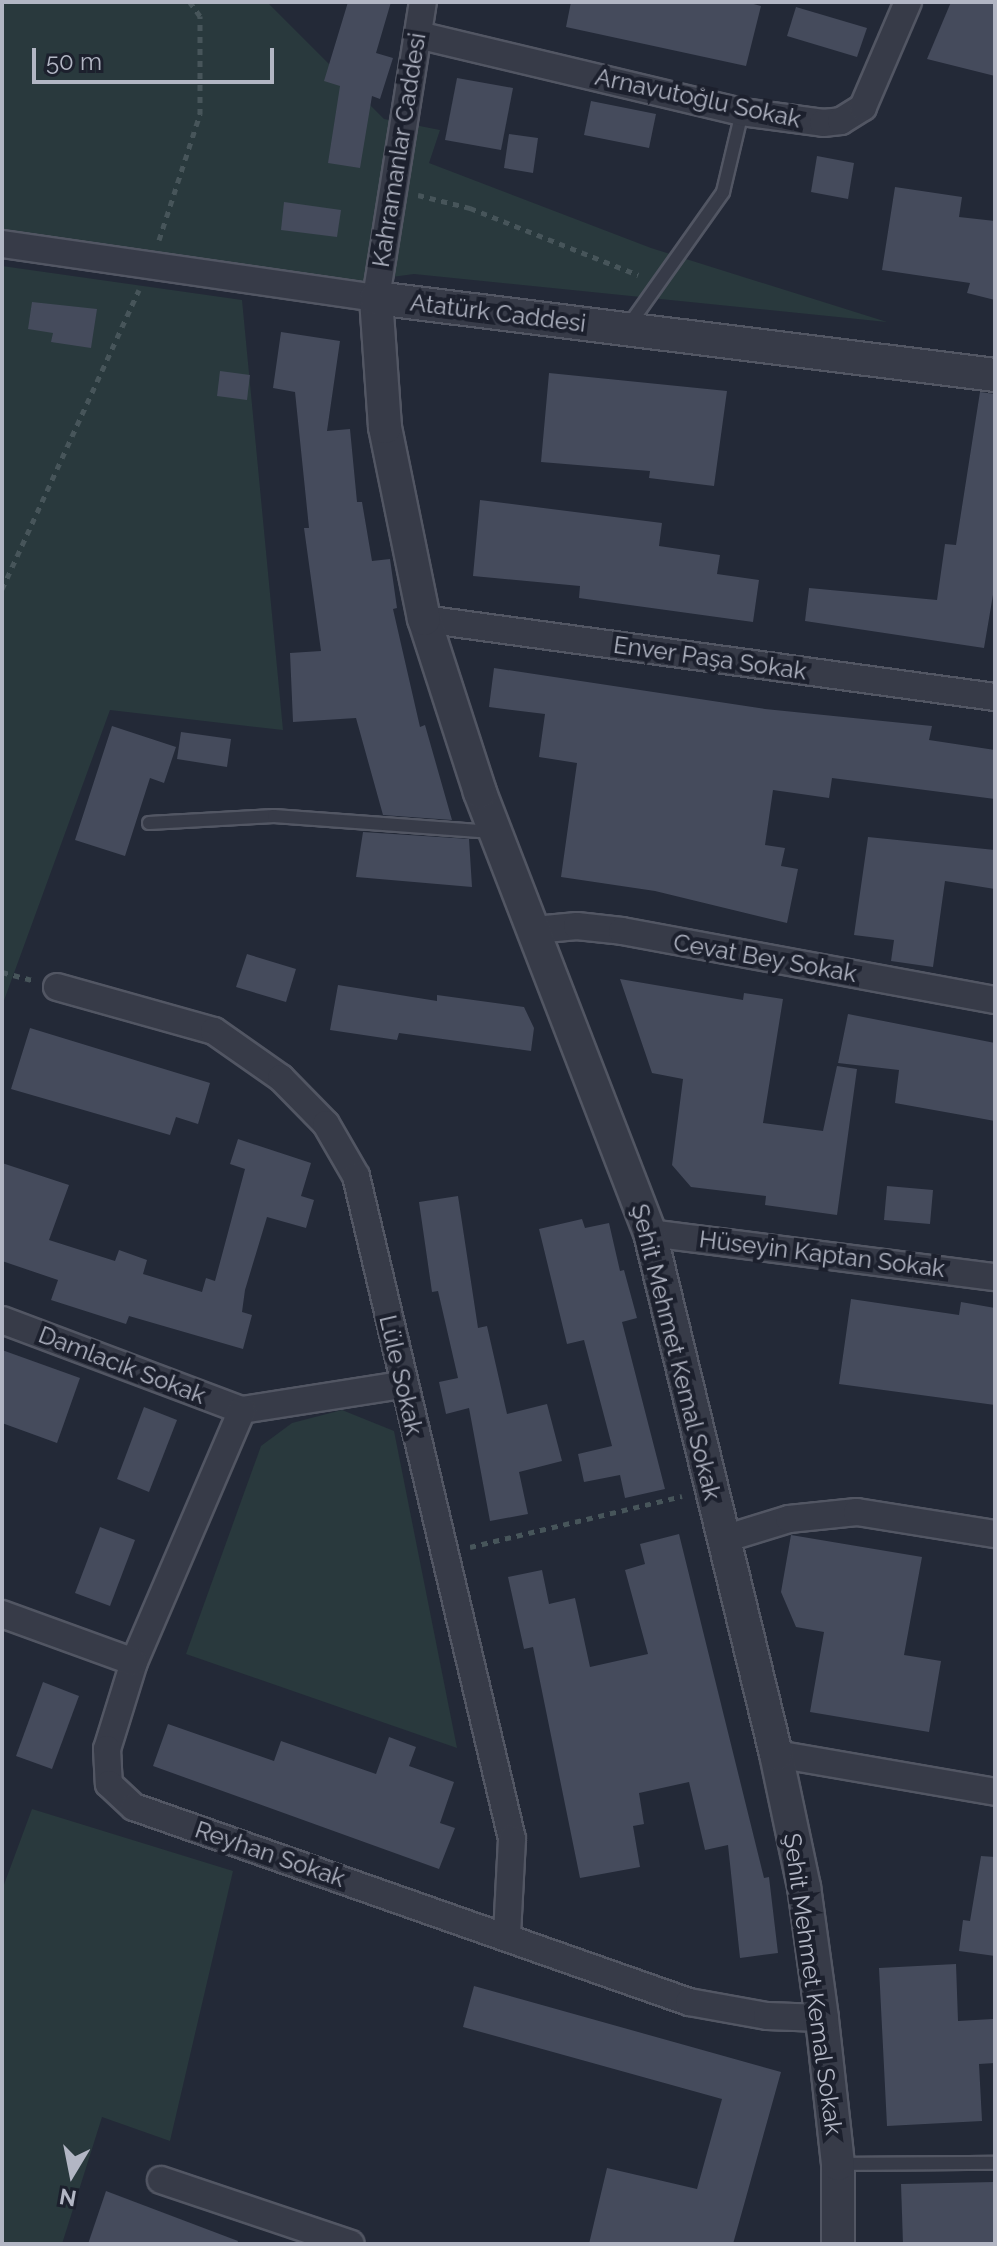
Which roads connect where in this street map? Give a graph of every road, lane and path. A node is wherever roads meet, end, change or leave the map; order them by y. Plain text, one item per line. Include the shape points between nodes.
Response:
1 (190, 2) edge
2 (423, 2) edge
3 (908, 2) edge
4 (418, 35) junction
5 (742, 112) junction
6 (391, 188) junction
7 (2, 244) edge
8 (150, 265) junction
9 (661, 285) junction
10 (376, 298) junction
11 (625, 329) junction
12 (995, 375) edge
13 (2, 589) edge
14 (424, 619) junction
15 (995, 697) edge
16 (149, 823) dead end
17 (496, 832) junction
18 (535, 930) junction
19 (57, 987) dead end
20 (995, 1000) edge
21 (650, 1233) junction
22 (995, 1277) edge
23 (2, 1320) edge
24 (402, 1385) junction
25 (242, 1410) junction
26 (710, 1489) junction
27 (995, 1534) edge
28 (724, 1539) junction
29 (446, 1553) junction
30 (2, 1614) edge
31 (134, 1662) junction
32 (776, 1754) junction
33 (995, 1792) edge
34 (507, 1936) junction
35 (822, 2018) junction
36 (995, 2163) edge
37 (838, 2164) junction
38 (161, 2180) dead end
39 (351, 2244) edge
40 (838, 2244) edge

1 - 8 path via 200,16 200,114
2 - 4 street, Kahramanlar Caddesi
3 - 5 street, Arnavutoğlu Sokak via 872,95 853,116 823,123
4 - 5 street, Arnavutoğlu Sokak
4 - 6 street, Kahramanlar Caddesi
5 - 9 lane via 723,192
6 - 9 path via 470,208
6 - 10 street, Kahramanlar Caddesi
7 - 8 street, Atatürk Caddesi
8 - 10 street, Atatürk Caddesi
8 - 13 path
9 - 11 lane
10 - 11 street, Atatürk Caddesi
10 - 14 street, Şehit Mehmet Kemal Sokak via 385,427
11 - 12 street, Atatürk Caddesi
14 - 15 street, Enver Paşa Sokak
14 - 17 street, Şehit Mehmet Kemal Sokak
16 - 17 lane via 274,816
17 - 18 street, Şehit Mehmet Kemal Sokak
18 - 20 street, Cevat Bey Sokak via 577,926 622,931
18 - 21 street, Şehit Mehmet Kemal Sokak
19 - 24 street, Lüle Sokak via 214,1031 281,1078 326,1124 356,1176
21 - 22 street, Hüseyin Kaptan Sokak
21 - 26 street, Şehit Mehmet Kemal Sokak
23 - 25 street, Damlacık Sokak
24 - 25 street
24 - 29 street, Lüle Sokak
25 - 31 street, Reyhan Sokak
26 - 28 street, Şehit Mehmet Kemal Sokak
26 - 29 path
27 - 28 street via 857,1512 789,1519
28 - 32 street, Şehit Mehmet Kemal Sokak
29 - 34 street, Lüle Sokak via 512,1839
30 - 31 street
31 - 34 street, Reyhan Sokak via 107,1749 109,1784 134,1807
32 - 33 street
32 - 35 street, Şehit Mehmet Kemal Sokak via 804,1887
34 - 35 street, Reyhan Sokak via 689,2002 767,2016
35 - 37 street, Şehit Mehmet Kemal Sokak
36 - 37 lane
37 - 40 street, Şehit Mehmet Kemal Sokak
38 - 39 street

